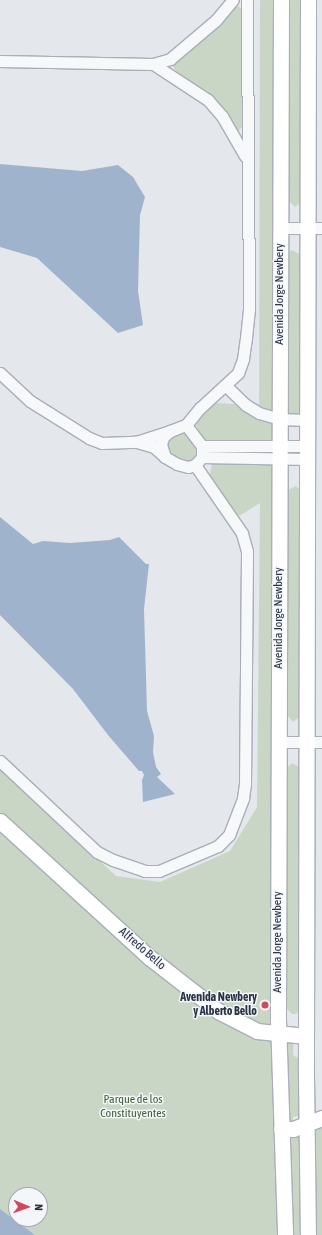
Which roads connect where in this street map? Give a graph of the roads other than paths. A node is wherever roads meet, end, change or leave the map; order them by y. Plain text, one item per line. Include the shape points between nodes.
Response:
1 (233, 0) edge
2 (247, 0) edge
3 (281, 0) edge
4 (308, 0) edge
5 (0, 61) edge
6 (153, 64) junction
7 (246, 158) junction
8 (280, 228) junction
9 (315, 228) edge
10 (0, 373) edge
11 (226, 385) junction
12 (280, 419) junction
13 (307, 420) junction
14 (186, 425) junction
15 (170, 431) junction
16 (136, 442) junction
17 (280, 452) junction
18 (307, 453) junction
19 (165, 456) junction
20 (200, 456) junction
21 (279, 742) junction
22 (306, 742) junction
23 (322, 742) edge
24 (0, 761) edge
25 (0, 821) edge
26 (278, 1034) junction
27 (306, 1036) junction
28 (322, 1118) edge
29 (306, 1124) junction
30 (280, 1130) junction
31 (285, 1235) edge
32 (308, 1235) edge

1 - 6 street via 216,20 170,59
2 - 7 street
3 - 8 main road, Avenida Jorge Newbery
4 - 9 main road
5 - 6 street
6 - 7 street via 208,100 222,116
7 - 11 street via 249,308 243,359 238,373
8 - 9 street
8 - 12 main road, Avenida Jorge Newbery
9 - 13 main road
10 - 16 street via 30,401 89,438 102,443
11 - 12 street via 246,405 259,413
11 - 14 street via 200,408
12 - 13 street
12 - 17 main road, Avenida Jorge Newbery
13 - 18 main road
14 - 15 street
14 - 20 street
15 - 16 street
15 - 19 street via 163,437
16 - 19 street via 154,447
17 - 18 street
17 - 20 street
17 - 21 main road, Avenida Jorge Newbery
18 - 22 main road
19 - 20 street via 177,464
20 - 24 street via 242,533 247,551 245,784 243,798 229,835 218,846 159,871 145,871 97,852
21 - 22 street
21 - 26 main road, Avenida Jorge Newbery
22 - 23 street
22 - 27 main road
25 - 26 main road, Alfredo Bello via 149,957 218,1011 257,1031
26 - 27 main road, Alfredo Bello
26 - 30 main road, Avenida Jorge Newbery
27 - 29 main road
28 - 29 main road
29 - 30 main road
29 - 32 main road
30 - 31 main road, Avenida Jorge Newbery

